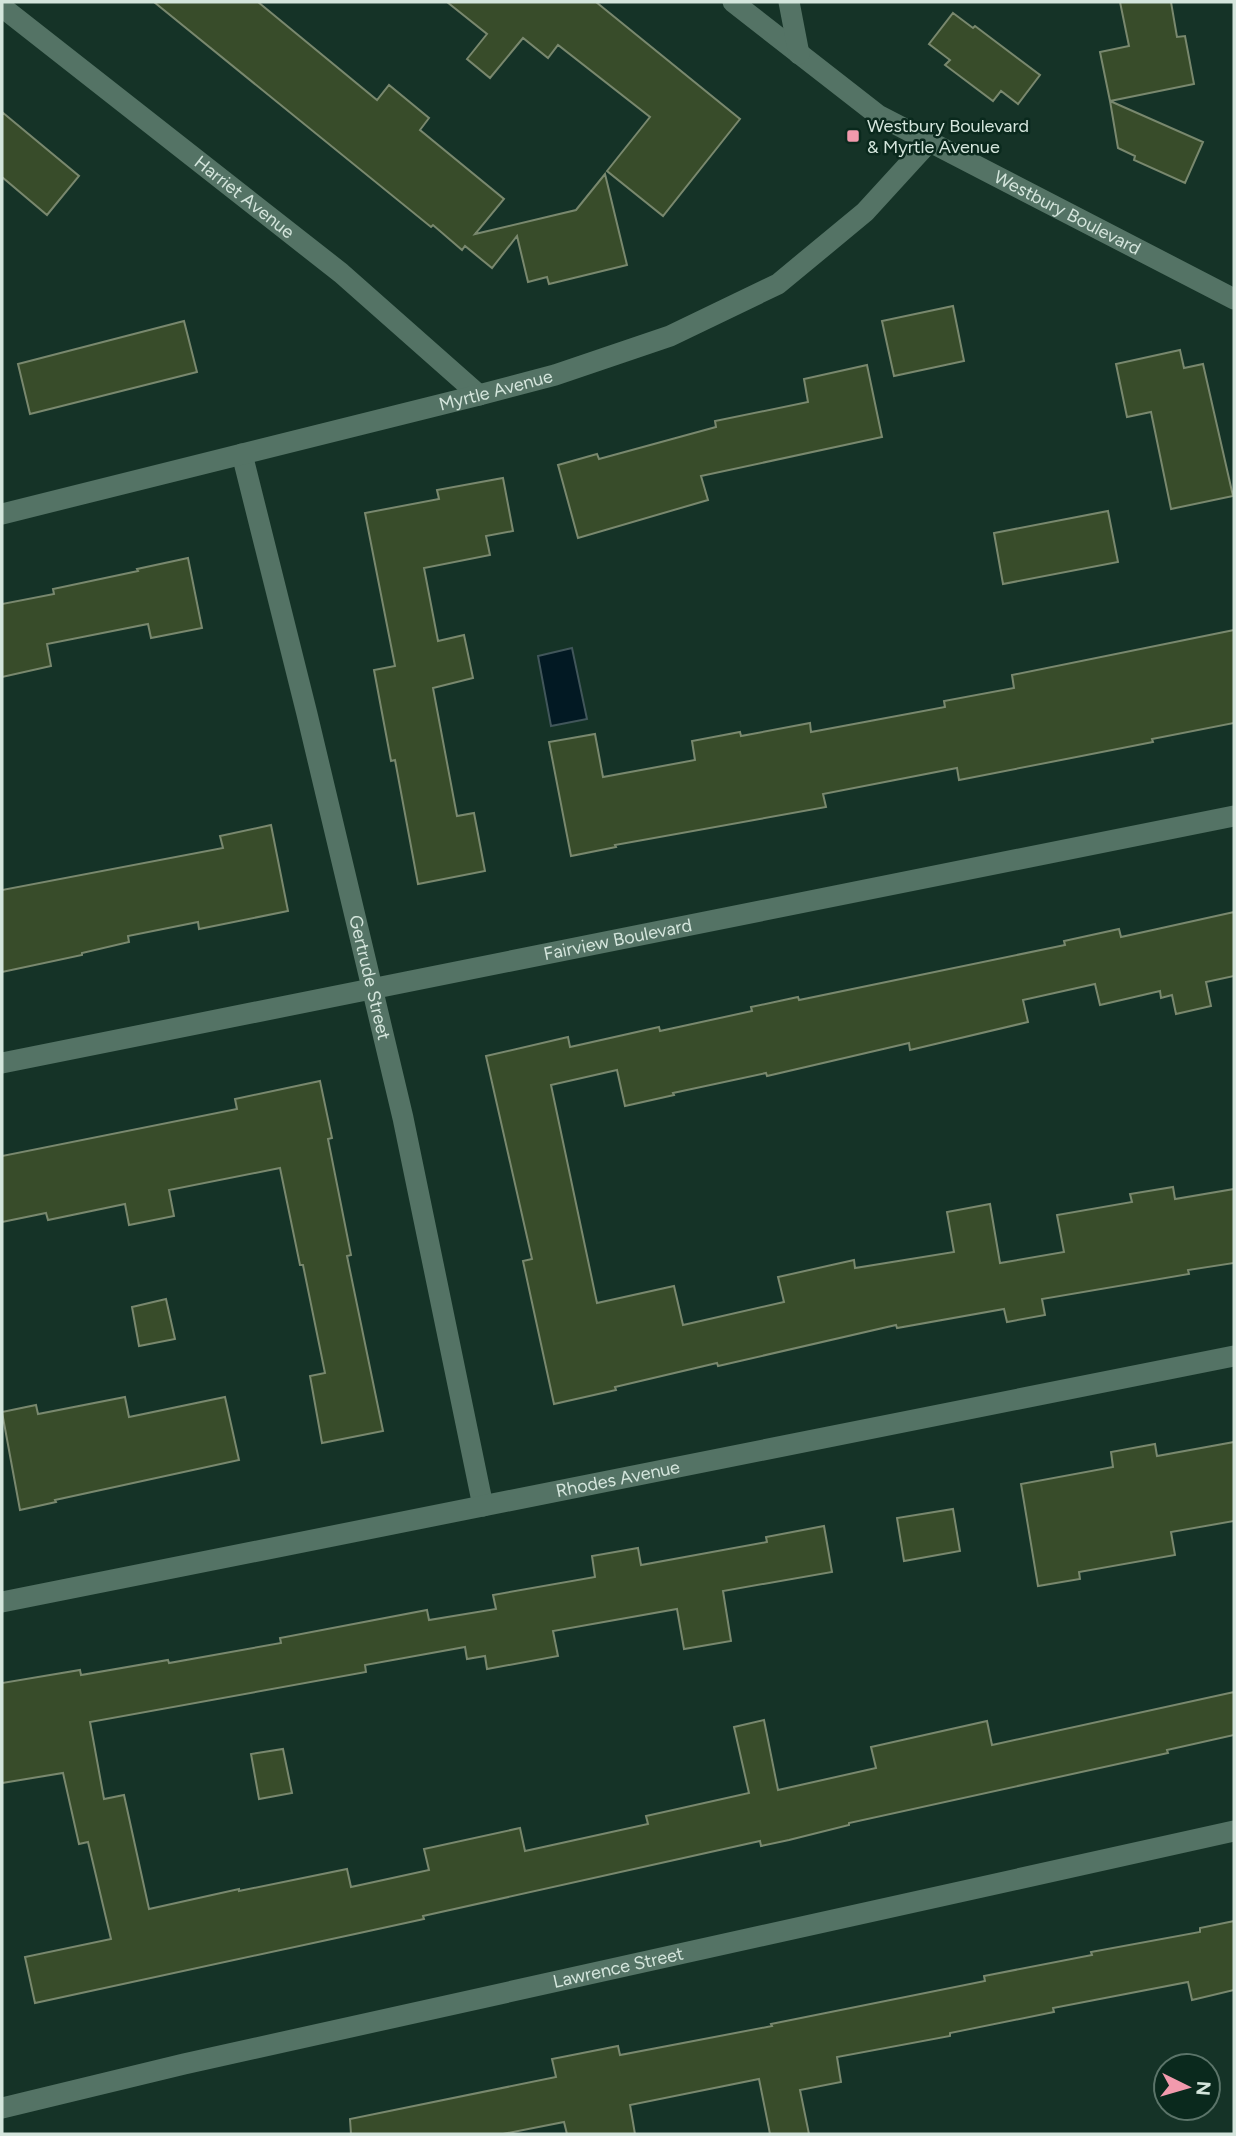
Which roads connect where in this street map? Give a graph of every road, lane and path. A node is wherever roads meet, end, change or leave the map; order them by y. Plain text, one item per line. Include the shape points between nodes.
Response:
1 (733, 2) edge
2 (789, 2) edge
3 (2, 7) edge
4 (799, 54) junction
5 (929, 142) junction
6 (1234, 299) edge
7 (479, 396) junction
8 (242, 454) junction
9 (2, 514) edge
10 (1234, 816) edge
11 (372, 989) junction
12 (2, 1063) edge
13 (1234, 1356) edge
14 (483, 1506) junction
15 (2, 1602) edge
16 (1234, 1831) edge
17 (2, 2108) edge

1 - 4 street, Westbury Boulevard
2 - 4 street
3 - 7 street, Harriet Avenue via 341,273
4 - 5 street, Westbury Boulevard via 878,115
5 - 6 street, Westbury Boulevard
5 - 7 street, Myrtle Avenue via 865,212 778,284 670,336
7 - 8 street, Myrtle Avenue
8 - 9 street, Myrtle Avenue
8 - 11 street, Gertrude Street
10 - 11 street, Fairview Boulevard
11 - 12 street, Fairview Boulevard
11 - 14 street, Gertrude Street
13 - 14 street, Rhodes Avenue
14 - 15 street, Rhodes Avenue
16 - 17 street, Lawrence Street

